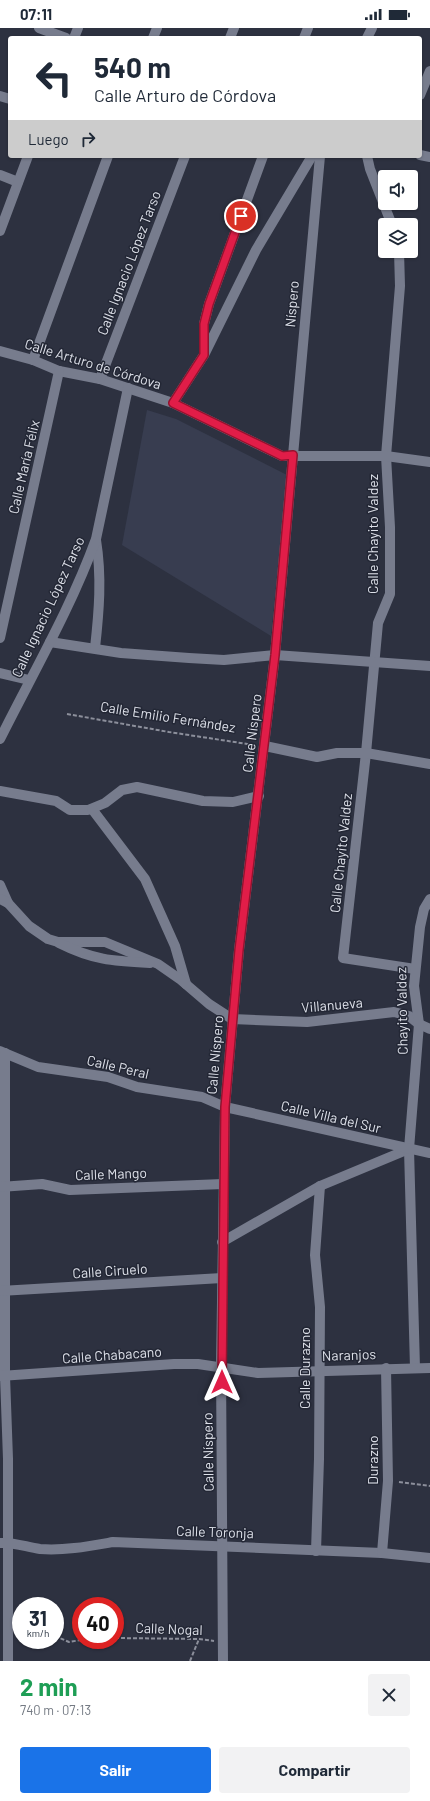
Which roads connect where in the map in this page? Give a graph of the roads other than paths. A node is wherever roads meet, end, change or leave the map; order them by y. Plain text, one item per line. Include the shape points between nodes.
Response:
1 (39, 28) edge
2 (61, 36) edge
3 (430, 71) edge
4 (422, 90) edge
5 (27, 158) edge
6 (107, 158) edge
7 (184, 158) edge
8 (262, 158) edge
9 (311, 158) edge
10 (320, 158) edge
11 (367, 158) edge
12 (0, 175) edge
13 (18, 182) junction
14 (389, 218) edge
15 (0, 231) edge
16 (399, 258) edge
17 (0, 351) edge
18 (204, 355) junction
19 (33, 360) junction
20 (59, 371) junction
21 (100, 380) junction
22 (128, 388) junction
23 (173, 403) junction
24 (293, 455) junction
25 (386, 456) junction
26 (430, 462) edge
27 (96, 538) junction
28 (0, 638) edge
29 (50, 642) junction
30 (95, 648) junction
31 (275, 655) junction
32 (375, 663) junction
33 (430, 666) edge
34 (0, 673) edge
35 (29, 680) junction
36 (0, 739) edge
37 (265, 746) junction
38 (366, 753) junction
39 (430, 764) edge
40 (0, 791) edge
41 (259, 796) junction
42 (92, 809) junction
43 (0, 885) edge
44 (430, 899) edge
45 (4, 901) edge
46 (58, 942) junction
47 (158, 964) junction
48 (415, 969) junction
49 (186, 984) junction
50 (232, 1019) junction
51 (419, 1024) junction
52 (430, 1029) edge
53 (3, 1052) edge
54 (225, 1107) junction
55 (409, 1149) junction
56 (430, 1153) edge
57 (223, 1184) junction
58 (3, 1186) edge
59 (320, 1186) junction
60 (222, 1242) junction
61 (222, 1278) junction
62 (3, 1291) edge
63 (221, 1367) junction
64 (386, 1368) junction
65 (415, 1368) junction
66 (430, 1368) edge
67 (319, 1370) junction
68 (3, 1376) edge
69 (4, 1459) edge
70 (4, 1543) edge
71 (223, 1546) junction
72 (316, 1551) junction
73 (382, 1552) junction
74 (430, 1558) edge
75 (8, 1661) edge
76 (223, 1661) edge

1 - 2 street
3 - 4 street
5 - 13 street
6 - 19 street
7 - 21 street, Calle Ignacio López Tarso
8 - 18 street via 209,304 203,336
9 - 18 street via 256,250
10 - 24 street, Níspero
11 - 14 street
12 - 13 street
13 - 15 street
16 - 25 street, Calle Chayito Valdez via 400,286
17 - 19 street, Calle Arturo de Córdova
18 - 23 street
19 - 20 street, Calle Arturo de Córdova
20 - 21 street, Calle Arturo de Córdova
20 - 28 street, Calle María Félix
21 - 22 street, Calle Arturo de Córdova
22 - 23 street, Calle Arturo de Córdova
22 - 27 street, Calle Ignacio López Tarso
23 - 24 street, Calle Arturo de Córdova via 282,456
24 - 25 street, Calle Arturo de Córdova
24 - 31 street, Calle Níspero
25 - 26 street, Calle Arturo de Córdova
25 - 32 street, Calle Chayito Valdez via 390,594 378,623
27 - 29 street, Calle Ignacio López Tarso
27 - 30 street via 100,580
29 - 30 street
29 - 35 street, Calle Ignacio López Tarso
30 - 31 street via 121,653 224,660
31 - 32 street
31 - 37 street, Calle Níspero
32 - 33 street
32 - 38 street, Calle Chayito Valdez
34 - 35 street
35 - 36 street, Calle Ignacio López Tarso
37 - 38 street via 317,757 337,753
37 - 41 street, Calle Níspero
38 - 39 street
38 - 48 street, Calle Chayito Valdez via 343,958
40 - 42 street via 56,801 70,810
41 - 42 street via 233,802 203,802 137,787 122,790
41 - 50 street, Calle Níspero
42 - 49 street via 145,879 175,946
43 - 45 street
44 - 48 street, Chayito Valdez via 424,909
45 - 46 street via 29,926 48,939
46 - 47 street via 83,954 112,961
46 - 47 street via 105,942
47 - 49 street
48 - 51 street, Chayito Valdez via 414,986
49 - 50 street
50 - 51 street, Villanueva via 307,1022 394,1012 409,1016
50 - 54 street, Calle Níspero
51 - 52 street, Villanueva
51 - 55 street, Chayito Valdez
53 - 54 street, Calle Peral via 38,1067 108,1077 137,1088 202,1097
53 - 58 street
54 - 55 street, Calle Villa del Sur
54 - 57 street, Calle Níspero
55 - 56 street, Calle Villa del Sur
55 - 59 street
55 - 65 street, Chayito Valdez
57 - 58 street, Calle Mango via 70,1190 42,1184
57 - 60 street, Calle Níspero
58 - 62 street
59 - 60 street
59 - 67 street, Calle Durazno via 315,1255 320,1307
60 - 61 street, Calle Níspero
61 - 62 street, Calle Ciruelo
61 - 63 street, Calle Níspero
62 - 68 street
63 - 67 street, Naranjos via 258,1373
63 - 68 street, Calle Chabacano via 174,1364
63 - 71 street, Calle Níspero
64 - 65 street, Naranjos
64 - 67 street, Naranjos
64 - 73 street, Durazno via 388,1481
65 - 66 street, Naranjos
67 - 72 street, Calle Durazno via 320,1459
68 - 69 street
69 - 70 street
70 - 71 street, Calle Toronja via 40,1549 78,1548 113,1542
70 - 75 street
71 - 72 street, Calle Toronja
71 - 76 street, Calle Níspero
72 - 73 street, Calle Toronja
73 - 74 street, Calle Toronja

